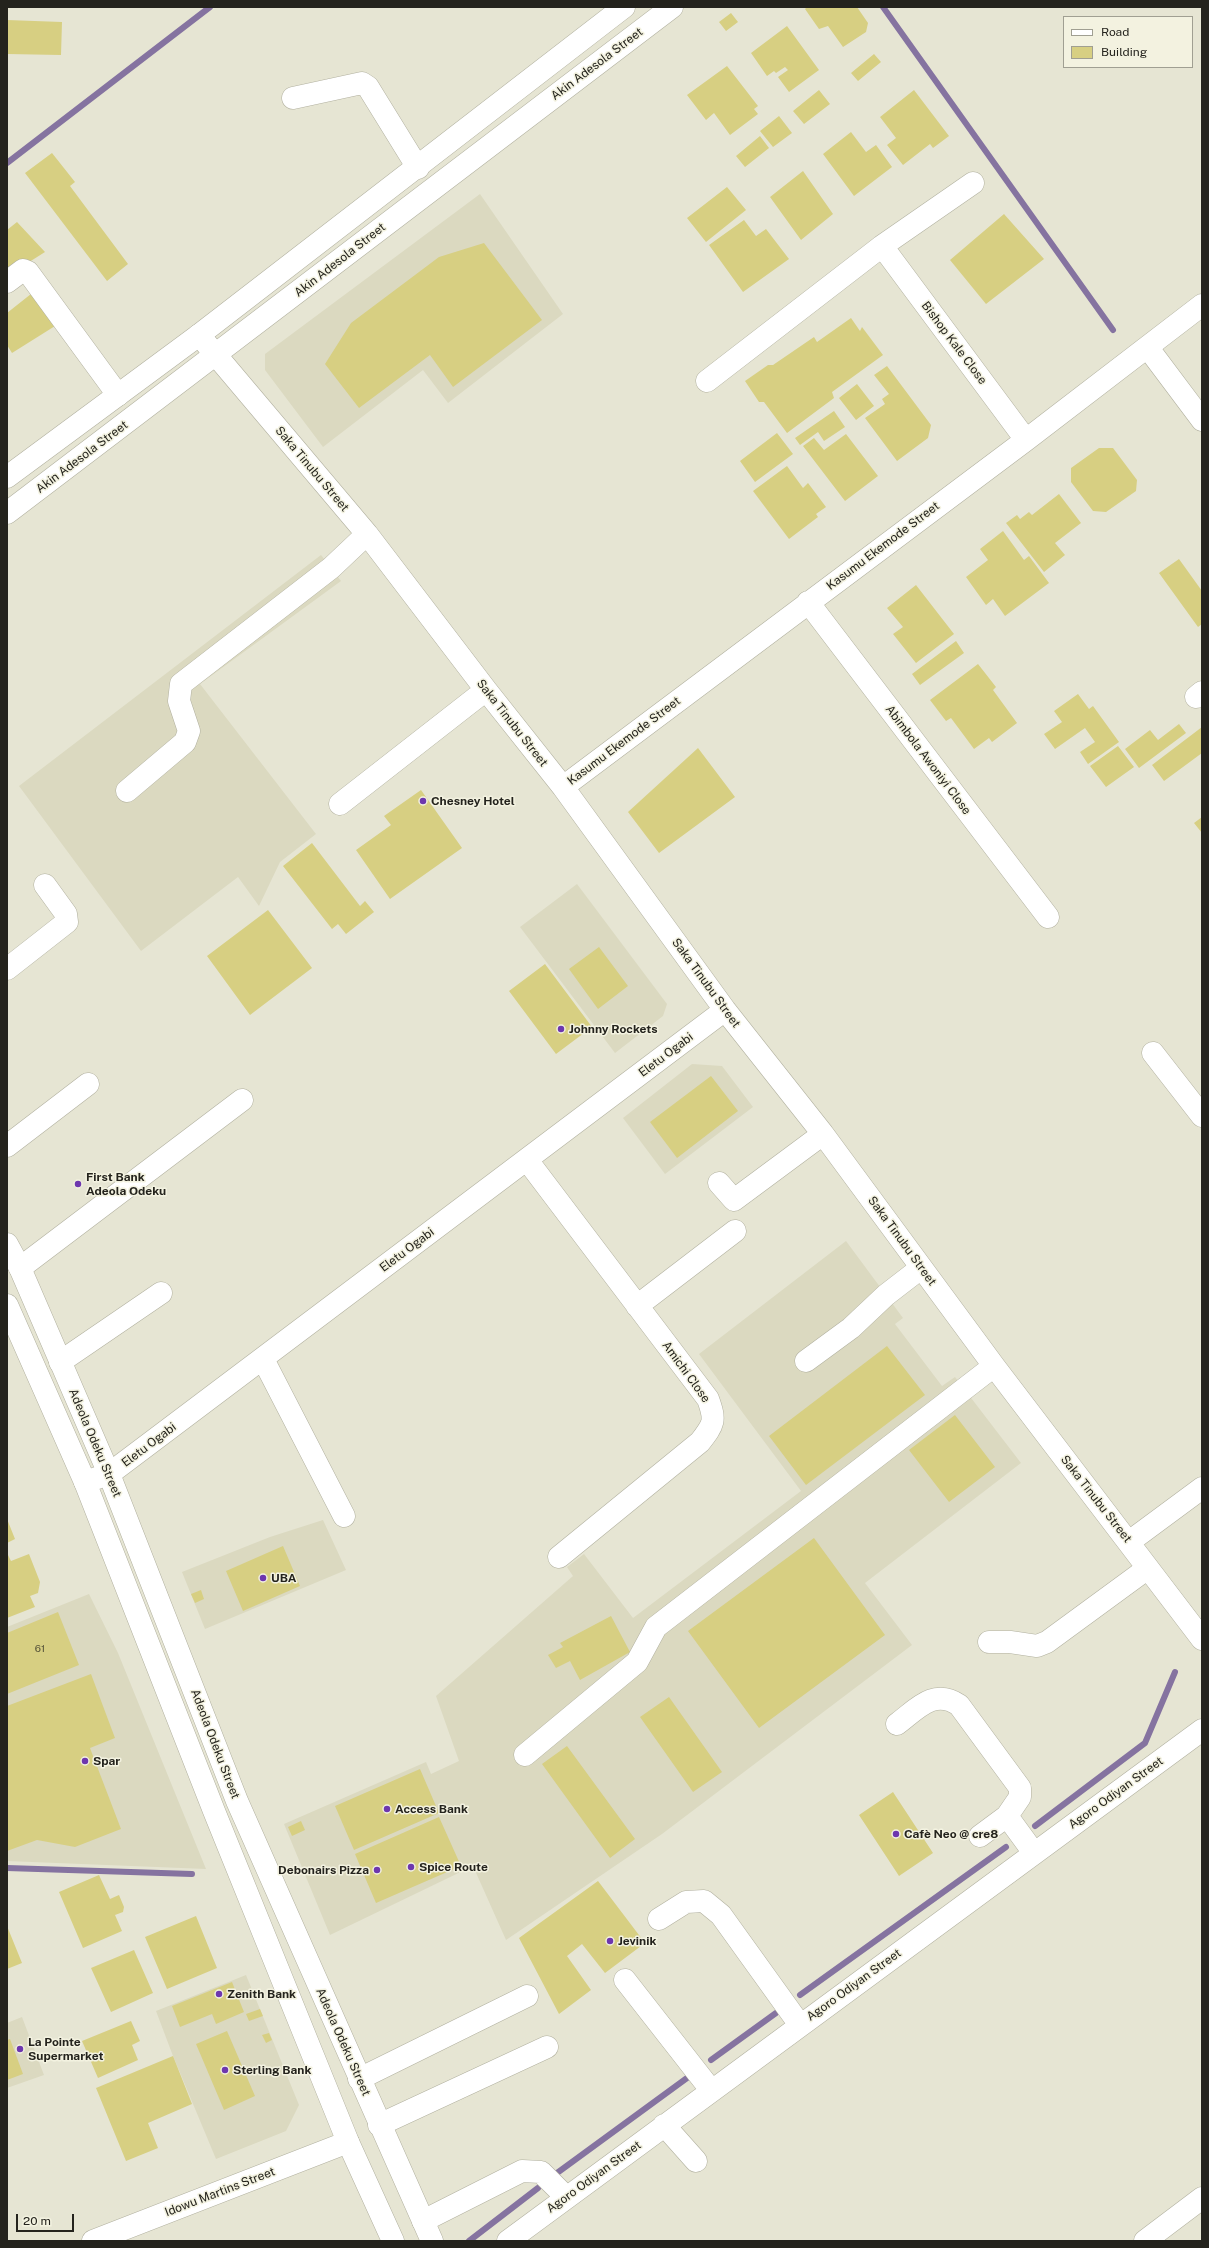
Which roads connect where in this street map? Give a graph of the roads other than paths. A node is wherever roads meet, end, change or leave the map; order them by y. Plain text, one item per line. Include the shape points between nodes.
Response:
1 (624, 7) edge
2 (672, 7) edge
3 (293, 98) dead end
4 (418, 168) junction
5 (973, 183) dead end
6 (882, 246) junction
7 (7, 282) edge
8 (1202, 305) edge
9 (199, 335) junction
10 (1148, 348) junction
11 (216, 356) junction
12 (707, 381) dead end
13 (118, 395) junction
14 (1202, 420) edge
15 (1026, 440) junction
16 (7, 478) edge
17 (7, 513) edge
18 (367, 534) junction
19 (808, 602) junction
20 (486, 690) junction
21 (563, 787) junction
22 (127, 791) dead end
23 (340, 804) dead end
24 (44, 884) dead end
25 (1048, 917) dead end
26 (7, 969) edge
27 (725, 1010) junction
28 (1154, 1053) dead end
29 (88, 1084) dead end
30 (242, 1100) dead end
31 (1202, 1116) edge
32 (823, 1134) junction
33 (7, 1146) edge
34 (527, 1160) junction
35 (720, 1183) dead end
36 (736, 1231) dead end
37 (7, 1244) edge
38 (20, 1268) junction
39 (922, 1268) junction
40 (161, 1293) dead end
41 (7, 1305) edge
42 (637, 1306) junction
43 (263, 1359) junction
44 (806, 1361) dead end
45 (60, 1362) junction
46 (994, 1366) junction
47 (109, 1474) junction
48 (86, 1482) junction
49 (1202, 1488) edge
50 (344, 1516) dead end
51 (1129, 1542) junction
52 (559, 1557) dead end
53 (1148, 1568) junction
54 (1202, 1639) edge
55 (989, 1642) dead end
56 (179, 1651) junction
57 (154, 1659) junction
58 (897, 1724) dead end
59 (1202, 1730) edge
60 (525, 1755) dead end
61 (237, 1800) junction
62 (214, 1811) junction
63 (1007, 1816) junction
64 (980, 1836) dead end
65 (1034, 1853) junction
66 (659, 1919) dead end
67 (625, 1980) dead end
68 (527, 1996) dead end
69 (800, 2025) junction
70 (548, 2047) dead end
71 (359, 2079) junction
72 (711, 2090) junction
73 (379, 2125) junction
74 (664, 2126) junction
75 (348, 2142) junction
76 (696, 2162) dead end
77 (566, 2197) junction
78 (1202, 2198) edge
79 (423, 2221) junction
80 (93, 2241) edge
81 (393, 2241) edge
82 (432, 2241) edge
83 (508, 2241) edge
84 (1145, 2241) edge

1 - 4 street, Akin Adesola Street
2 - 11 street, Akin Adesola Street
3 - 4 street via 362,83 368,87
4 - 9 street, Akin Adesola Street
5 - 6 street
6 - 12 street
6 - 15 street, Bishop Kale Close
7 - 13 street via 23,270 28,272
8 - 10 street, Kasumu Ekemode Street
9 - 11 street, Saka Tinubu Street
9 - 13 street, Akin Adesola Street
10 - 14 street
10 - 15 street, Kasumu Ekemode Street
11 - 17 street, Akin Adesola Street
11 - 18 street, Saka Tinubu Street
13 - 16 street, Akin Adesola Street
15 - 19 street, Kasumu Ekemode Street
18 - 20 street, Saka Tinubu Street
18 - 22 street via 331,568 181,684 178,701 189,730 186,742
19 - 21 street, Kasumu Ekemode Street
19 - 25 street, Abimbola Awoniyi Close
20 - 21 street, Saka Tinubu Street
20 - 23 street
21 - 27 street, Saka Tinubu Street
24 - 26 street via 68,920
27 - 32 street, Saka Tinubu Street
27 - 34 street, Eletu Ogabi
28 - 31 street
29 - 33 street
30 - 38 street
32 - 35 street via 734,1200
32 - 39 street, Saka Tinubu Street
34 - 42 street, Amichi Close
34 - 43 street, Eletu Ogabi
36 - 42 street
37 - 38 street, Adeola Odeku Street
38 - 45 street, Adeola Odeku Street
39 - 44 street via 886,1295 851,1328
39 - 46 street, Saka Tinubu Street
40 - 45 street
41 - 48 street, Adeola Odeku Street
42 - 52 street, Amichi Close via 708,1399 714,1415 712,1427 700,1442
43 - 47 street, Eletu Ogabi
43 - 50 street
45 - 47 street, Adeola Odeku Street
46 - 51 street, Saka Tinubu Street
46 - 60 street via 656,1626 637,1662
47 - 48 street, Eletu Ogabi
47 - 56 street, Adeola Odeku Street
48 - 57 street, Adeola Odeku Street
49 - 51 street
51 - 53 street, Saka Tinubu Street
53 - 54 street, Saka Tinubu Street
53 - 55 street via 1047,1642 1037,1646
56 - 57 street
56 - 61 street, Adeola Odeku Street
57 - 62 street, Adeola Odeku Street
58 - 63 street via 927,1702 940,1697 950,1699 959,1705 1020,1788 1020,1797
59 - 65 street, Agoro Odiyan Street
61 - 62 street
61 - 71 street, Adeola Odeku Street
62 - 75 street, Adeola Odeku Street
63 - 64 street
63 - 65 street
65 - 69 street, Agoro Odiyan Street
66 - 69 street via 686,1902 704,1901 721,1915
67 - 72 street
68 - 71 street
69 - 72 street, Agoro Odiyan Street
70 - 73 street
71 - 73 street, Adeola Odeku Street
72 - 74 street, Agoro Odiyan Street
73 - 79 street, Adeola Odeku Street
74 - 76 street
74 - 77 street, Agoro Odiyan Street
75 - 80 street, Idowu Martins Street
75 - 81 street, Adeola Odeku Street
77 - 79 street via 541,2172 522,2171
77 - 83 street, Agoro Odiyan Street
78 - 84 street
79 - 82 street, Adeola Odeku Street

